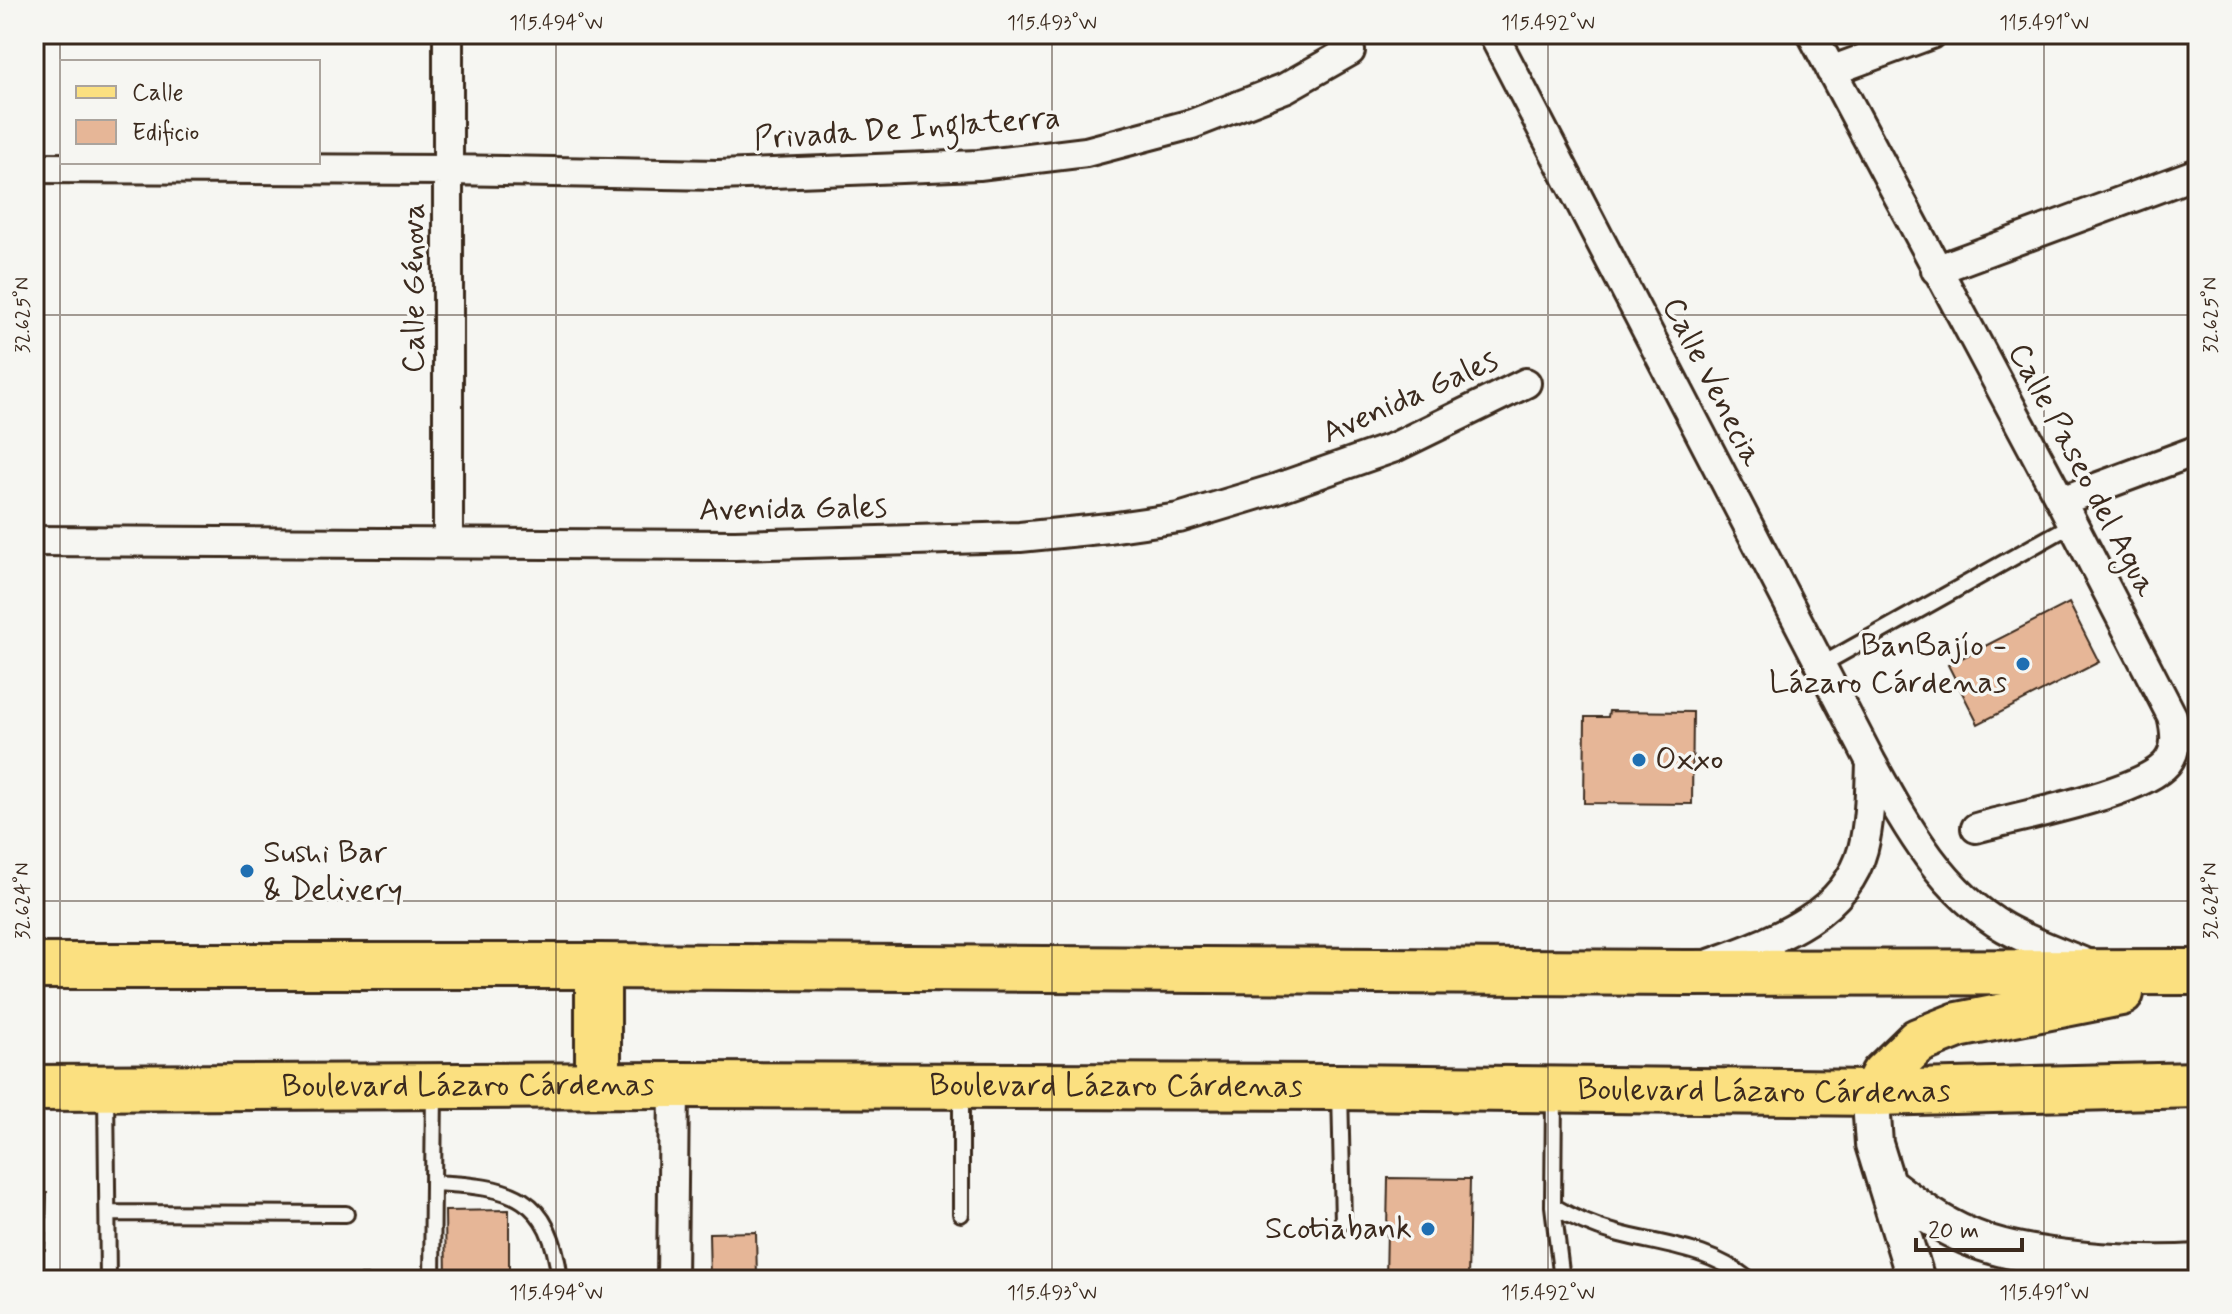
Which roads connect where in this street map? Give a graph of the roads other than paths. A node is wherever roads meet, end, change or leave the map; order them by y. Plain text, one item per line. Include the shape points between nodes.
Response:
1 (448, 34) edge
2 (1493, 34) edge
3 (1812, 34) edge
4 (1931, 34) edge
5 (1350, 51) dead end
6 (1831, 71) junction
7 (34, 168) edge
8 (448, 170) junction
9 (2198, 173) edge
10 (1936, 270) junction
11 (1526, 383) dead end
12 (2198, 450) edge
13 (2067, 512) junction
14 (34, 541) edge
15 (448, 542) junction
16 (1821, 665) junction
17 (1871, 762) junction
18 (1976, 828) dead end
19 (34, 966) edge
20 (598, 966) junction
21 (2198, 972) edge
22 (1685, 973) junction
23 (2109, 973) junction
24 (2198, 980) edge
25 (598, 1085) junction
26 (674, 1085) junction
27 (2198, 1085) edge
28 (434, 1086) junction
29 (961, 1087) junction
30 (1339, 1087) junction
31 (34, 1088) edge
32 (106, 1088) junction
33 (1554, 1088) junction
34 (1874, 1093) junction
35 (434, 1183) junction
36 (1890, 1187) junction
37 (1553, 1206) junction
38 (108, 1213) junction
39 (346, 1214) dead end
40 (961, 1214) dead end
41 (1343, 1222) dead end
42 (2198, 1263) edge
43 (2094, 1270) edge
44 (108, 1280) edge
45 (432, 1280) edge
46 (560, 1280) edge
47 (672, 1280) edge
48 (1562, 1280) edge
49 (1749, 1280) edge
50 (1916, 1280) edge

1 - 8 street, Calle Génova
2 - 16 street, Calle Venecia
3 - 6 street, Calle Paseo del Agua
4 - 6 street
5 - 8 street, Privada De Inglaterra via 1285,88 1205,119 1086,152 979,165 718,175
6 - 10 street, Calle Paseo del Agua
7 - 8 street, Privada De Inglaterra
8 - 15 street, Calle Génova
9 - 10 street
10 - 13 street, Calle Paseo del Agua
11 - 15 street, Avenida Gales via 1395,447 1179,518 1020,537 895,543
12 - 13 street
13 - 16 lane
13 - 18 street, Calle Paseo del Agua via 2172,716 2174,750 2149,777 2125,787
14 - 15 street, Avenida Gales
16 - 17 street, Calle Venecia
17 - 22 street via 1862,852 1848,882 1826,907 1784,934
17 - 23 street, Calle Venecia via 1952,887 2005,927
19 - 20 main road
20 - 22 main road
20 - 25 main road
21 - 23 main road
22 - 23 main road
24 - 34 main road via 1958,1025 1918,1041 1883,1075
25 - 26 main road, Boulevard Lázaro Cárdenas
25 - 28 main road, Boulevard Lázaro Cárdenas
26 - 29 main road, Boulevard Lázaro Cárdenas
26 - 47 street
27 - 34 main road, Boulevard Lázaro Cárdenas
28 - 32 main road, Boulevard Lázaro Cárdenas
28 - 35 lane
29 - 30 main road, Boulevard Lázaro Cárdenas
29 - 40 lane
30 - 33 main road, Boulevard Lázaro Cárdenas
30 - 41 lane
31 - 32 main road, Boulevard Lázaro Cárdenas
32 - 38 lane
33 - 34 main road, Boulevard Lázaro Cárdenas
33 - 37 lane
34 - 36 street via 1874,1144
35 - 45 lane
35 - 46 lane via 491,1188 532,1207 546,1223
36 - 43 street via 1933,1220 1970,1238
36 - 50 street
37 - 48 lane
37 - 49 lane via 1615,1233 1696,1250
38 - 39 lane
38 - 44 lane
42 - 43 street

